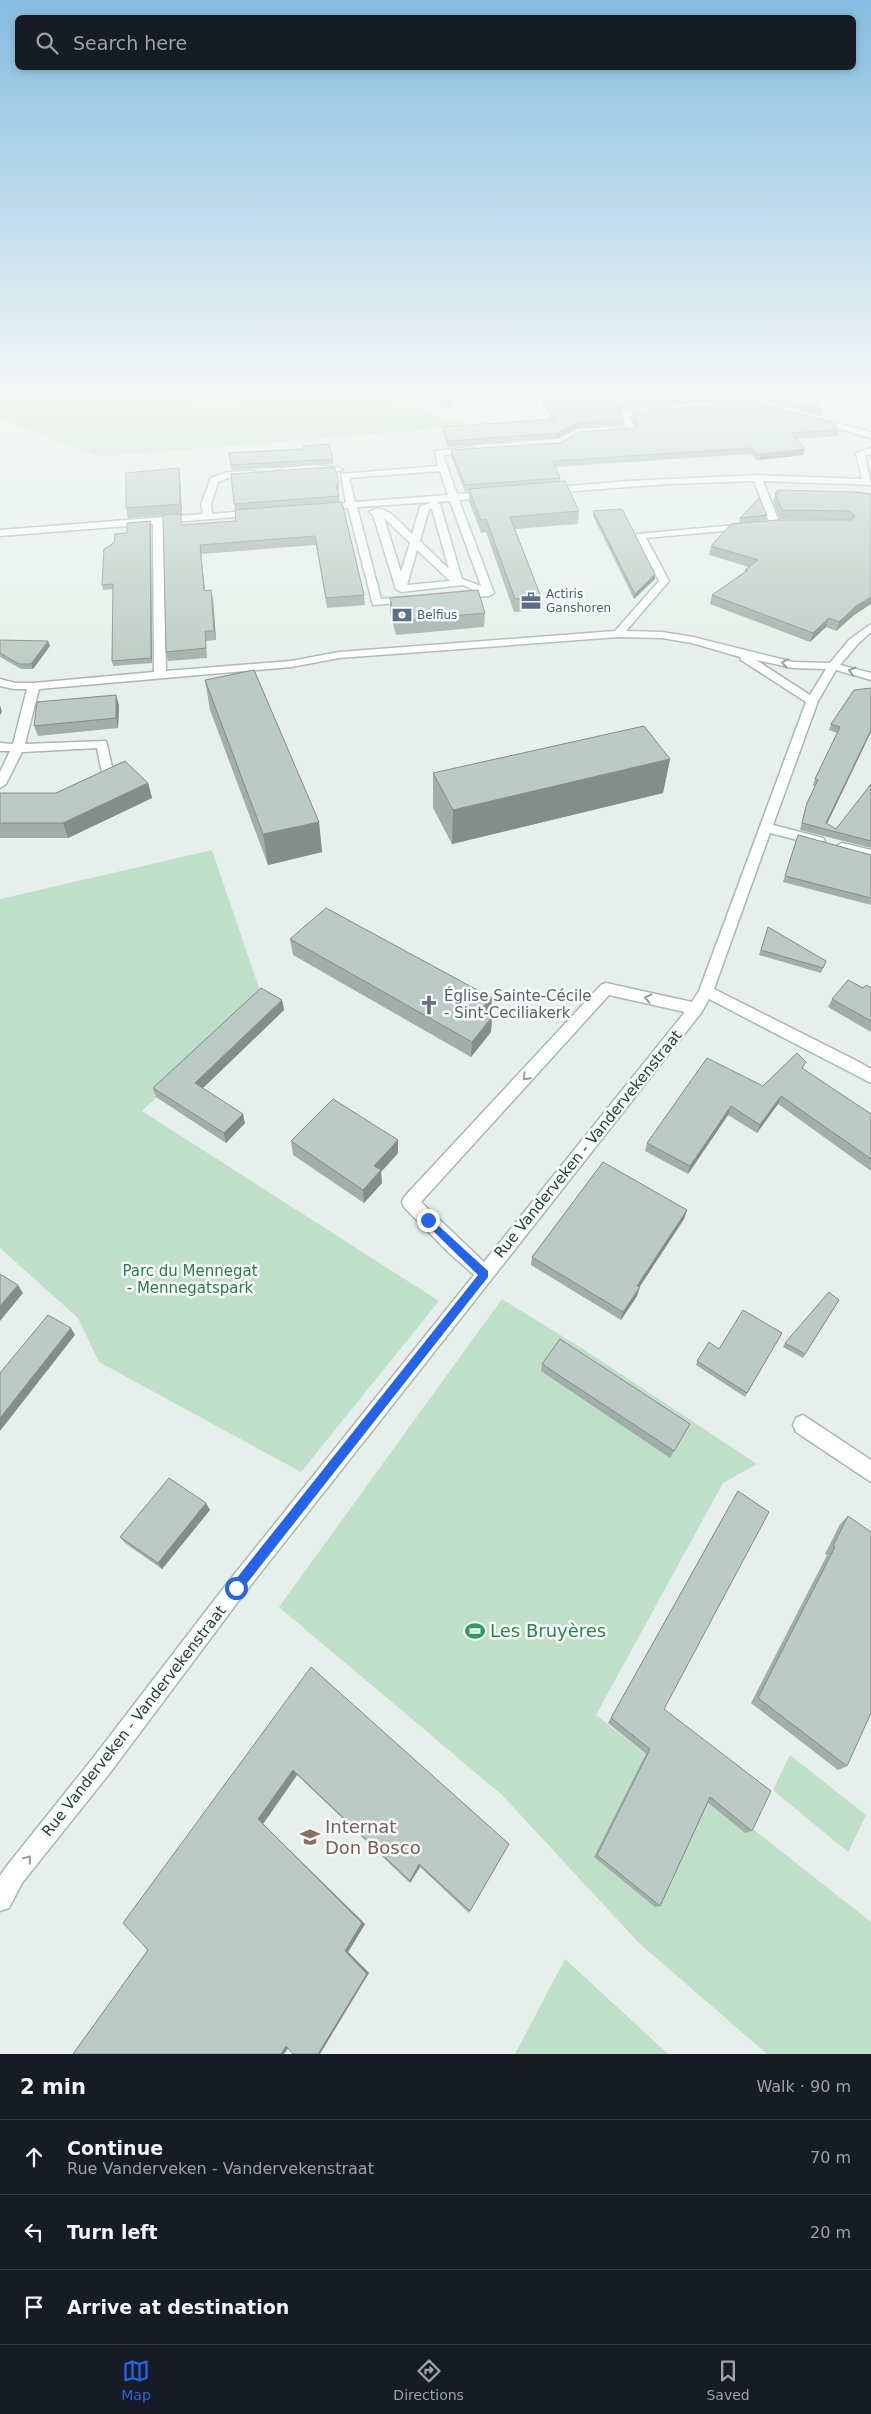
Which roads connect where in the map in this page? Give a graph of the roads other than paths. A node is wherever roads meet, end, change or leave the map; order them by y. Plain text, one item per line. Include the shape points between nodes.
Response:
1 (212, 486) edge
2 (347, 486) edge
3 (450, 486) edge
4 (610, 486) edge
5 (761, 486) edge
6 (540, 491) edge
7 (502, 494) edge
8 (454, 497) junction
9 (352, 505) junction
10 (316, 508) edge
11 (424, 510) junction
12 (271, 512) edge
13 (83, 513) dead end
14 (381, 513) junction
15 (208, 517) junction
16 (158, 520) junction
17 (82, 526) junction
18 (0, 533) edge
19 (414, 544) junction
20 (458, 582) junction
21 (401, 589) junction
22 (489, 593) junction
23 (376, 603) junction
24 (871, 627) edge
25 (618, 634) junction
26 (738, 653) junction
27 (833, 666) junction
28 (160, 676) junction
29 (871, 677) edge
30 (0, 682) edge
31 (34, 686) junction
32 (812, 701) junction
33 (0, 747) edge
34 (18, 748) junction
35 (0, 784) edge
36 (83, 788) edge
37 (766, 828) junction
38 (871, 855) edge
39 (706, 991) junction
40 (696, 1009) junction
41 (871, 1077) edge
42 (484, 1274) junction
43 (803, 1425) dead end
44 (871, 1472) edge
45 (0, 1899) edge

1 - 15 street via 206,504
2 - 9 street
3 - 8 street
4 - 6 street
5 - 25 street via 780,524 640,536 664,581
7 - 8 street
8 - 9 street
8 - 22 street
9 - 10 street
9 - 14 street
9 - 23 street
11 - 14 street
11 - 19 street
11 - 20 street via 435,505
12 - 15 street
13 - 17 street
14 - 19 street
14 - 21 street
15 - 16 street
16 - 17 street
16 - 28 street
17 - 18 street
19 - 20 street
19 - 21 street
20 - 21 street
20 - 22 street
21 - 23 street
22 - 23 street
24 - 27 street, Rue Vanderveken - Vandervekenstraat
25 - 26 street via 678,638
25 - 28 street via 340,655 291,664
27 -> 26 street via 793,665
26 - 32 street
29 -> 27 street
27 - 32 street, Rue Vanderveken - Vandervekenstraat
28 - 31 street
30 - 31 street
31 - 34 street
32 - 37 street, Rue Vanderveken - Vandervekenstraat
33 - 34 street
34 - 35 street
34 - 36 street via 102,744 108,775
37 - 38 street
37 - 39 street, Rue Vanderveken - Vandervekenstraat
39 - 40 street, Rue Vanderveken - Vandervekenstraat
39 - 41 street
40 - 42 street, Rue Vanderveken - Vandervekenstraat
40 -> 42 street via 606,989 410,1202
45 -> 42 street, Rue Vanderveken - Vandervekenstraat via 14,1875 236,1588
43 - 44 street

